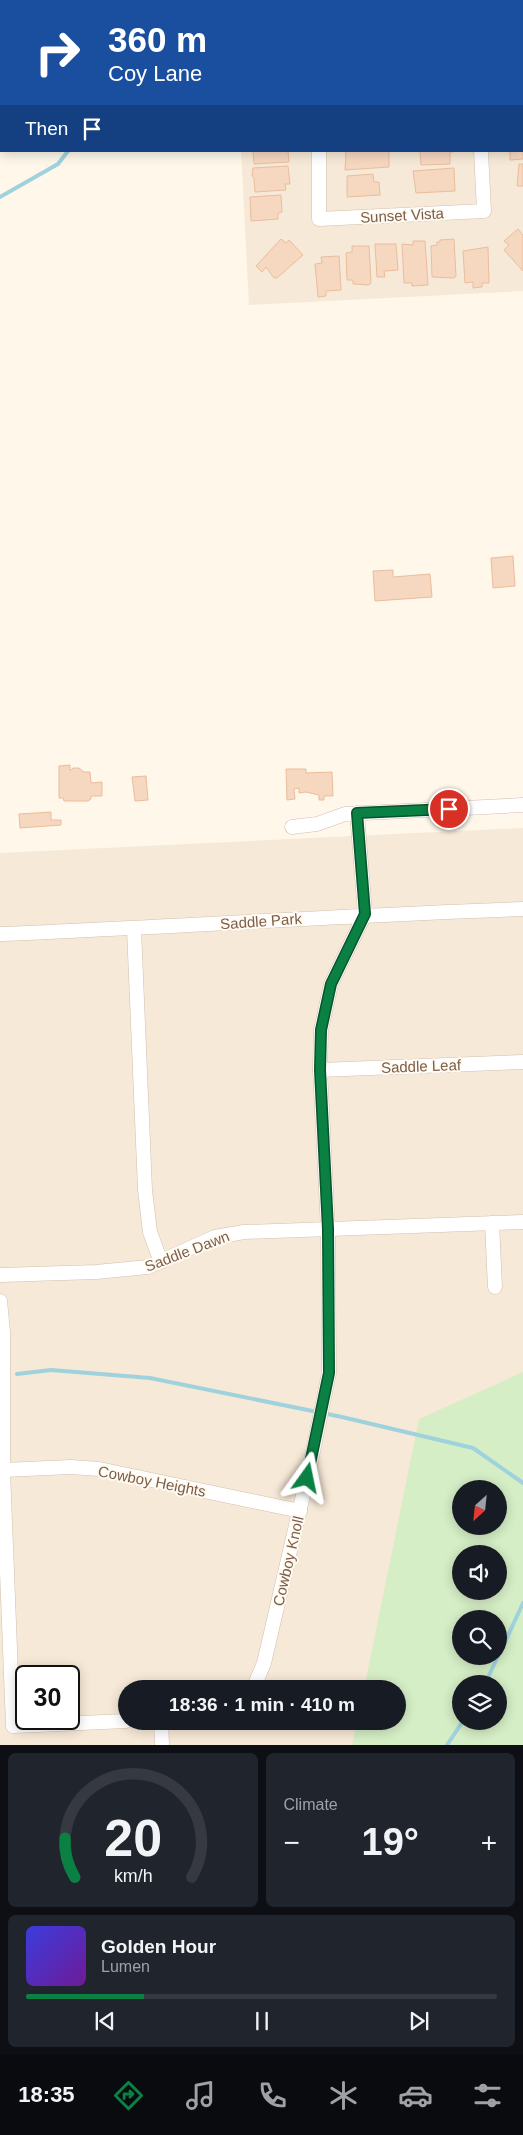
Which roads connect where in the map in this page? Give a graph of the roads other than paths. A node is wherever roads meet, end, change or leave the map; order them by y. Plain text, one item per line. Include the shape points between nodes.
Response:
1 (319, 152) edge
2 (481, 152) edge
3 (523, 805) edge
4 (357, 813) junction
5 (292, 827) dead end
6 (523, 908) edge
7 (365, 914) junction
8 (134, 929) junction
9 (0, 934) edge
10 (523, 1062) edge
11 (320, 1070) junction
12 (523, 1222) edge
13 (492, 1223) junction
14 (328, 1229) junction
15 (161, 1262) junction
16 (0, 1275) edge
17 (495, 1287) dead end
18 (0, 1301) edge
19 (3, 1470) junction
20 (300, 1511) junction
21 (257, 1680) edge
22 (118, 1721) edge
23 (161, 1730) edge
24 (162, 1745) edge

1 - 2 street, Sunset Vista via 320,220 484,211
3 - 4 street
4 - 5 street
4 - 7 street
6 - 7 street, Saddle Park
7 - 8 street, Saddle Park
7 - 11 street, Cowboy Knoll via 331,984 321,1030
8 - 9 street, Saddle Park
8 - 15 street via 145,1190 150,1232
10 - 11 street, Saddle Leaf
11 - 14 street, Cowboy Knoll
12 - 13 street, Saddle Dawn
13 - 14 street, Saddle Dawn
13 - 17 street
14 - 15 street, Saddle Dawn via 229,1233
14 - 20 street, Cowboy Knoll via 329,1373
15 - 16 street, Saddle Dawn via 135,1270
18 - 19 street
19 - 20 street, Cowboy Heights via 99,1469
19 - 22 street via 13,1726
20 - 21 street, Cowboy Knoll via 264,1663
23 - 24 street

